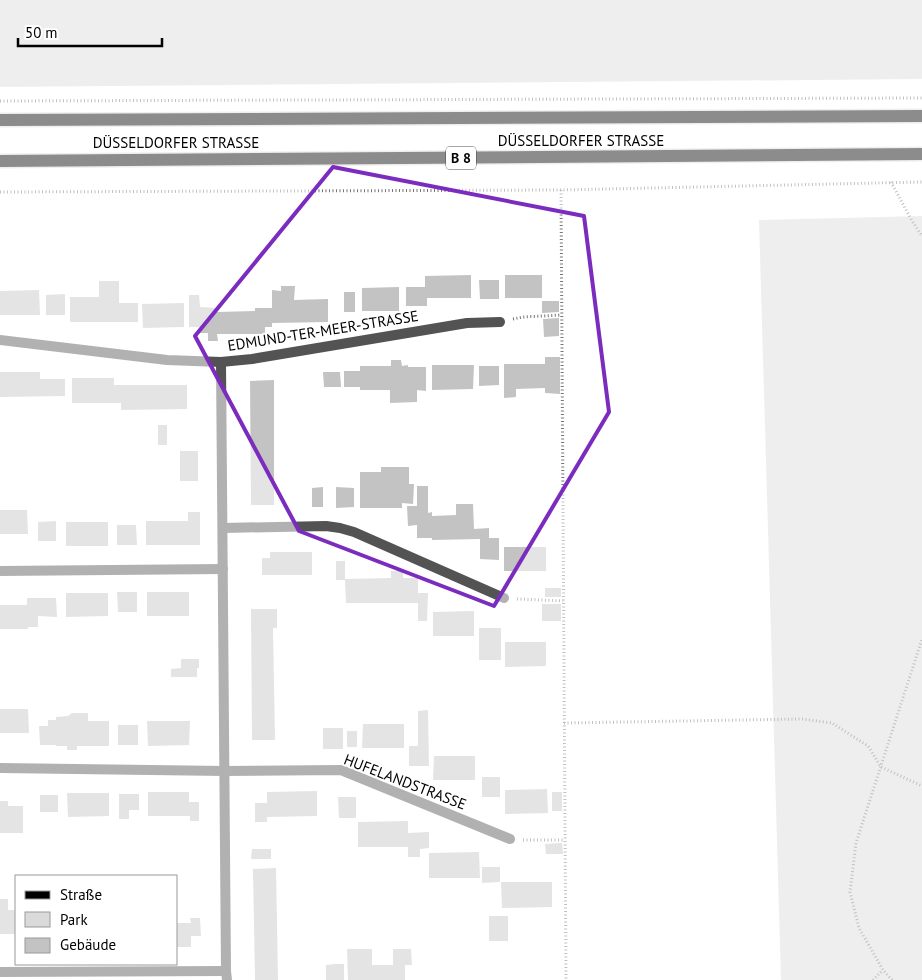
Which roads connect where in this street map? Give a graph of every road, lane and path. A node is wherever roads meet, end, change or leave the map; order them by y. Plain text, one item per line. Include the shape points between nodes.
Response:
1 (922, 98) edge
2 (0, 101) edge
3 (922, 116) edge
4 (0, 120) edge
5 (922, 154) edge
6 (0, 161) edge
7 (891, 182) junction
8 (922, 182) edge
9 (560, 190) junction
10 (0, 192) edge
11 (922, 236) edge
12 (561, 316) junction
13 (500, 322) joint
14 (0, 340) edge
15 (221, 362) junction
16 (223, 528) junction
17 (223, 569) junction
18 (0, 571) edge
19 (504, 598) joint
20 (563, 601) junction
21 (922, 639) edge
22 (564, 723) junction
23 (881, 767) junction
24 (0, 768) edge
25 (225, 771) junction
26 (922, 786) edge
27 (510, 839) joint
28 (565, 840) junction
29 (883, 970) junction
30 (0, 972) edge
31 (227, 976) edge
32 (566, 980) edge
33 (873, 980) edge
34 (892, 980) edge

1 - 2 path
3 - 4 main road, DÜSSELDORFER STRASSE
5 - 6 main road, DÜSSELDORFER STRASSE / B 8
7 - 8 path
7 - 9 path
7 - 11 path
9 - 10 path
9 - 12 path
12 - 13 path via 523,317
12 - 20 path
13 - 15 street, EDMUND-TER-MEER-STRASSE via 467,324
14 - 15 street, EDMUND-TER-MEER-STRASSE via 167,360
15 - 16 street
16 - 17 street
16 - 19 street via 340,528
17 - 18 street
17 - 25 street
19 - 20 path
20 - 22 path
21 - 23 path
22 - 23 path via 802,720 832,723 868,746
22 - 28 path
23 - 26 path
23 - 29 path via 856,842 850,892 860,928
24 - 25 street, HUFELANDSTRASSE
25 - 27 street, HUFELANDSTRASSE via 341,770
25 - 31 street
27 - 28 path
28 - 32 path
29 - 33 path
29 - 34 path
30 - 31 street

